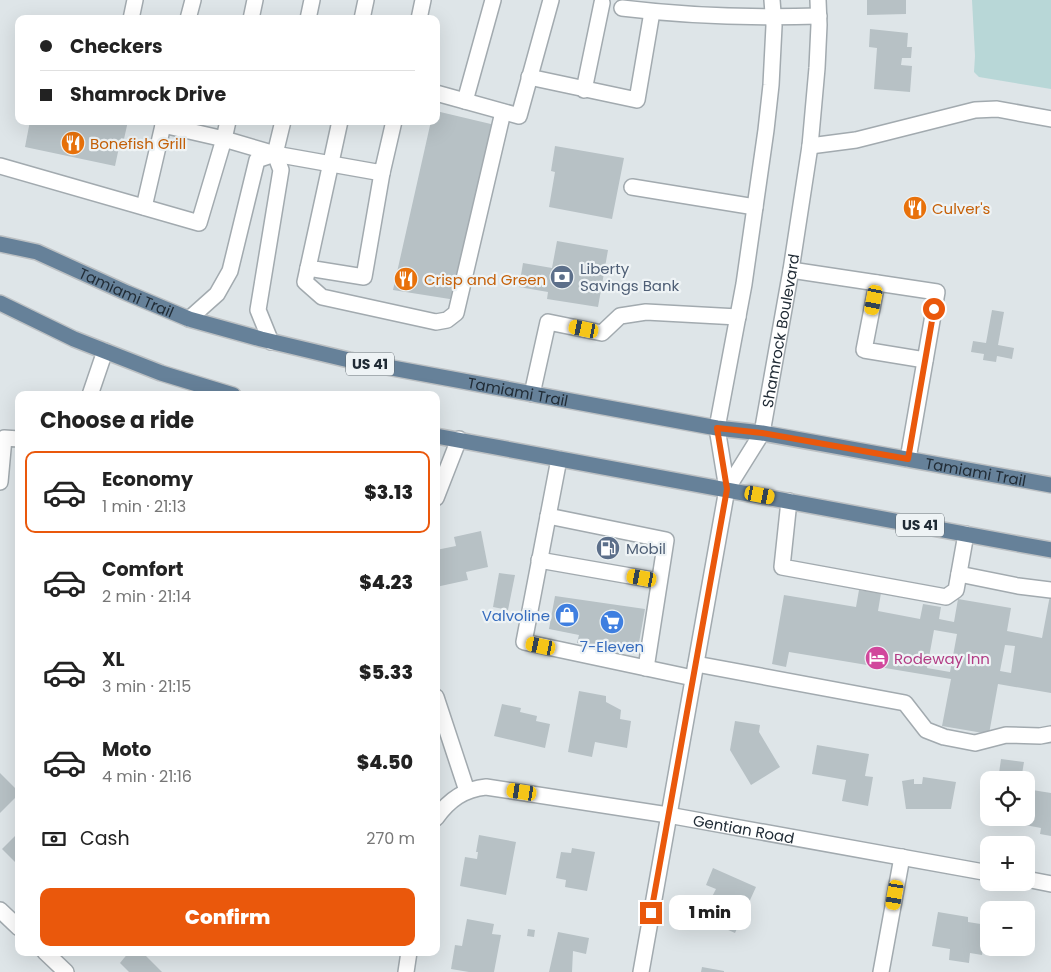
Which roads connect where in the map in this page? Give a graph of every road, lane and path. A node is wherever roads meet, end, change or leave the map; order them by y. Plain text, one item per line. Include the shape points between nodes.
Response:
1 (135, 0) edge
2 (192, 0) edge
3 (255, 0) edge
4 (312, 0) edge
5 (366, 0) edge
6 (424, 0) edge
7 (493, 0) edge
8 (551, 0) edge
9 (772, 0) edge
10 (818, 0) edge
11 (597, 2) edge
12 (622, 4) edge
13 (652, 12) junction
14 (132, 15) edge
15 (189, 15) edge
16 (251, 15) edge
17 (309, 15) edge
18 (363, 15) edge
19 (420, 15) edge
20 (819, 16) junction
21 (773, 18) junction
22 (529, 77) junction
23 (584, 90) junction
24 (440, 94) edge
25 (465, 101) junction
26 (503, 112) junction
27 (1051, 118) edge
28 (164, 125) edge
29 (172, 125) edge
30 (227, 125) edge
31 (282, 125) edge
32 (339, 125) edge
33 (393, 125) edge
34 (224, 139) junction
35 (810, 146) junction
36 (275, 154) junction
37 (330, 164) junction
38 (0, 166) edge
39 (382, 174) junction
40 (632, 187) dead end
41 (755, 207) junction
42 (144, 208) junction
43 (0, 234) edge
44 (0, 244) edge
45 (37, 252) junction
46 (308, 268) junction
47 (791, 270) junction
48 (877, 283) junction
49 (0, 303) edge
50 (738, 317) junction
51 (189, 318) junction
52 (271, 342) junction
53 (105, 351) junction
54 (925, 360) junction
55 (91, 391) edge
56 (218, 391) edge
57 (532, 394) junction
58 (717, 428) junction
59 (762, 433) junction
60 (440, 437) edge
61 (15, 439) edge
62 (459, 439) junction
63 (558, 459) junction
64 (908, 459) junction
65 (0, 482) edge
66 (1051, 485) edge
67 (440, 488) edge
68 (727, 489) junction
69 (789, 500) junction
70 (548, 516) junction
71 (966, 534) junction
72 (1051, 550) edge
73 (539, 560) junction
74 (958, 574) junction
75 (659, 581) junction
76 (1051, 590) edge
77 (646, 668) junction
78 (694, 671) junction
79 (440, 709) edge
80 (1051, 734) edge
81 (467, 791) junction
82 (440, 812) edge
83 (668, 815) junction
84 (902, 857) junction
85 (980, 870) edge
86 (1035, 881) edge
87 (1051, 884) edge
88 (0, 910) edge
89 (15, 924) edge
90 (49, 956) edge
91 (408, 956) edge
92 (66, 972) edge
93 (406, 972) edge
94 (641, 972) edge
95 (881, 972) edge

1 - 14 street
2 - 15 street
3 - 16 street
4 - 17 street
5 - 18 street
6 - 19 street
7 - 25 street
8 - 22 street
9 - 21 street
10 - 20 street, Shamrock Boulevard
11 - 12 street
11 - 23 street
12 - 13 street
13 - 21 street
13 - 23 street via 637,100
20 - 21 street
20 - 35 street, Shamrock Boulevard
21 - 41 street via 772,84
22 - 23 street
22 - 26 street via 519,116
24 - 25 street
25 - 26 street
26 - 46 street via 456,313 447,320 436,322 322,297 306,282
27 - 35 street via 997,109 975,110 856,140
28 - 42 street
29 - 34 street
30 - 34 street
31 - 36 street
32 - 37 street
33 - 39 street
34 - 36 street
34 - 42 street via 199,223
35 - 47 street, Shamrock Boulevard
36 - 37 street
36 - 51 street via 258,160 230,271 217,294
36 - 52 street via 281,170 258,310
37 - 39 street
37 - 46 street
38 - 42 street
39 - 46 street via 364,277
40 - 41 street
41 - 50 street
43 - 45 main road, US 41
44 - 45 main road, Tamiami Trail
45 - 51 main road, Tamiami Trail / US 41
47 - 48 street
47 - 59 street, Shamrock Boulevard
48 - 54 street via 937,292
48 - 54 street via 864,350
49 - 53 main road
50 - 57 street via 646,312 620,316 602,333 548,322
50 - 58 street
51 - 52 main road, Tamiami Trail / US 41
52 - 57 main road, Tamiami Trail / US 41
53 - 55 street
53 - 56 main road
54 - 64 street
57 - 58 main road, Tamiami Trail / US 41
58 - 59 main road, Tamiami Trail / US 41
58 - 68 street
59 - 64 main road, Tamiami Trail / US 41
59 - 68 street, Shamrock Boulevard
60 - 62 main road, US 41
61 - 65 street via 4,438
62 - 63 main road, US 41
62 - 67 street
63 - 68 main road, US 41
63 - 70 street
64 - 66 main road, Tamiami Trail / US 41
68 - 69 main road, US 41
68 - 78 street
69 - 71 main road, US 41
69 - 74 street via 782,566 946,597 956,590
70 - 73 street
70 - 75 street via 666,540
71 - 72 main road, US 41
71 - 74 street
73 - 75 street
73 - 77 street via 524,642
74 - 76 street
75 - 77 street
77 - 78 street
78 - 80 street via 905,703 926,730 975,743 1006,735
78 - 83 street
79 - 81 street
81 - 82 street, Gentian Road via 445,805
81 - 83 street, Gentian Road via 486,786
83 - 84 street, Gentian Road
83 - 94 street
84 - 85 street, Gentian Road
84 - 95 street
86 - 87 street
88 - 89 street
90 - 92 street
91 - 93 street

